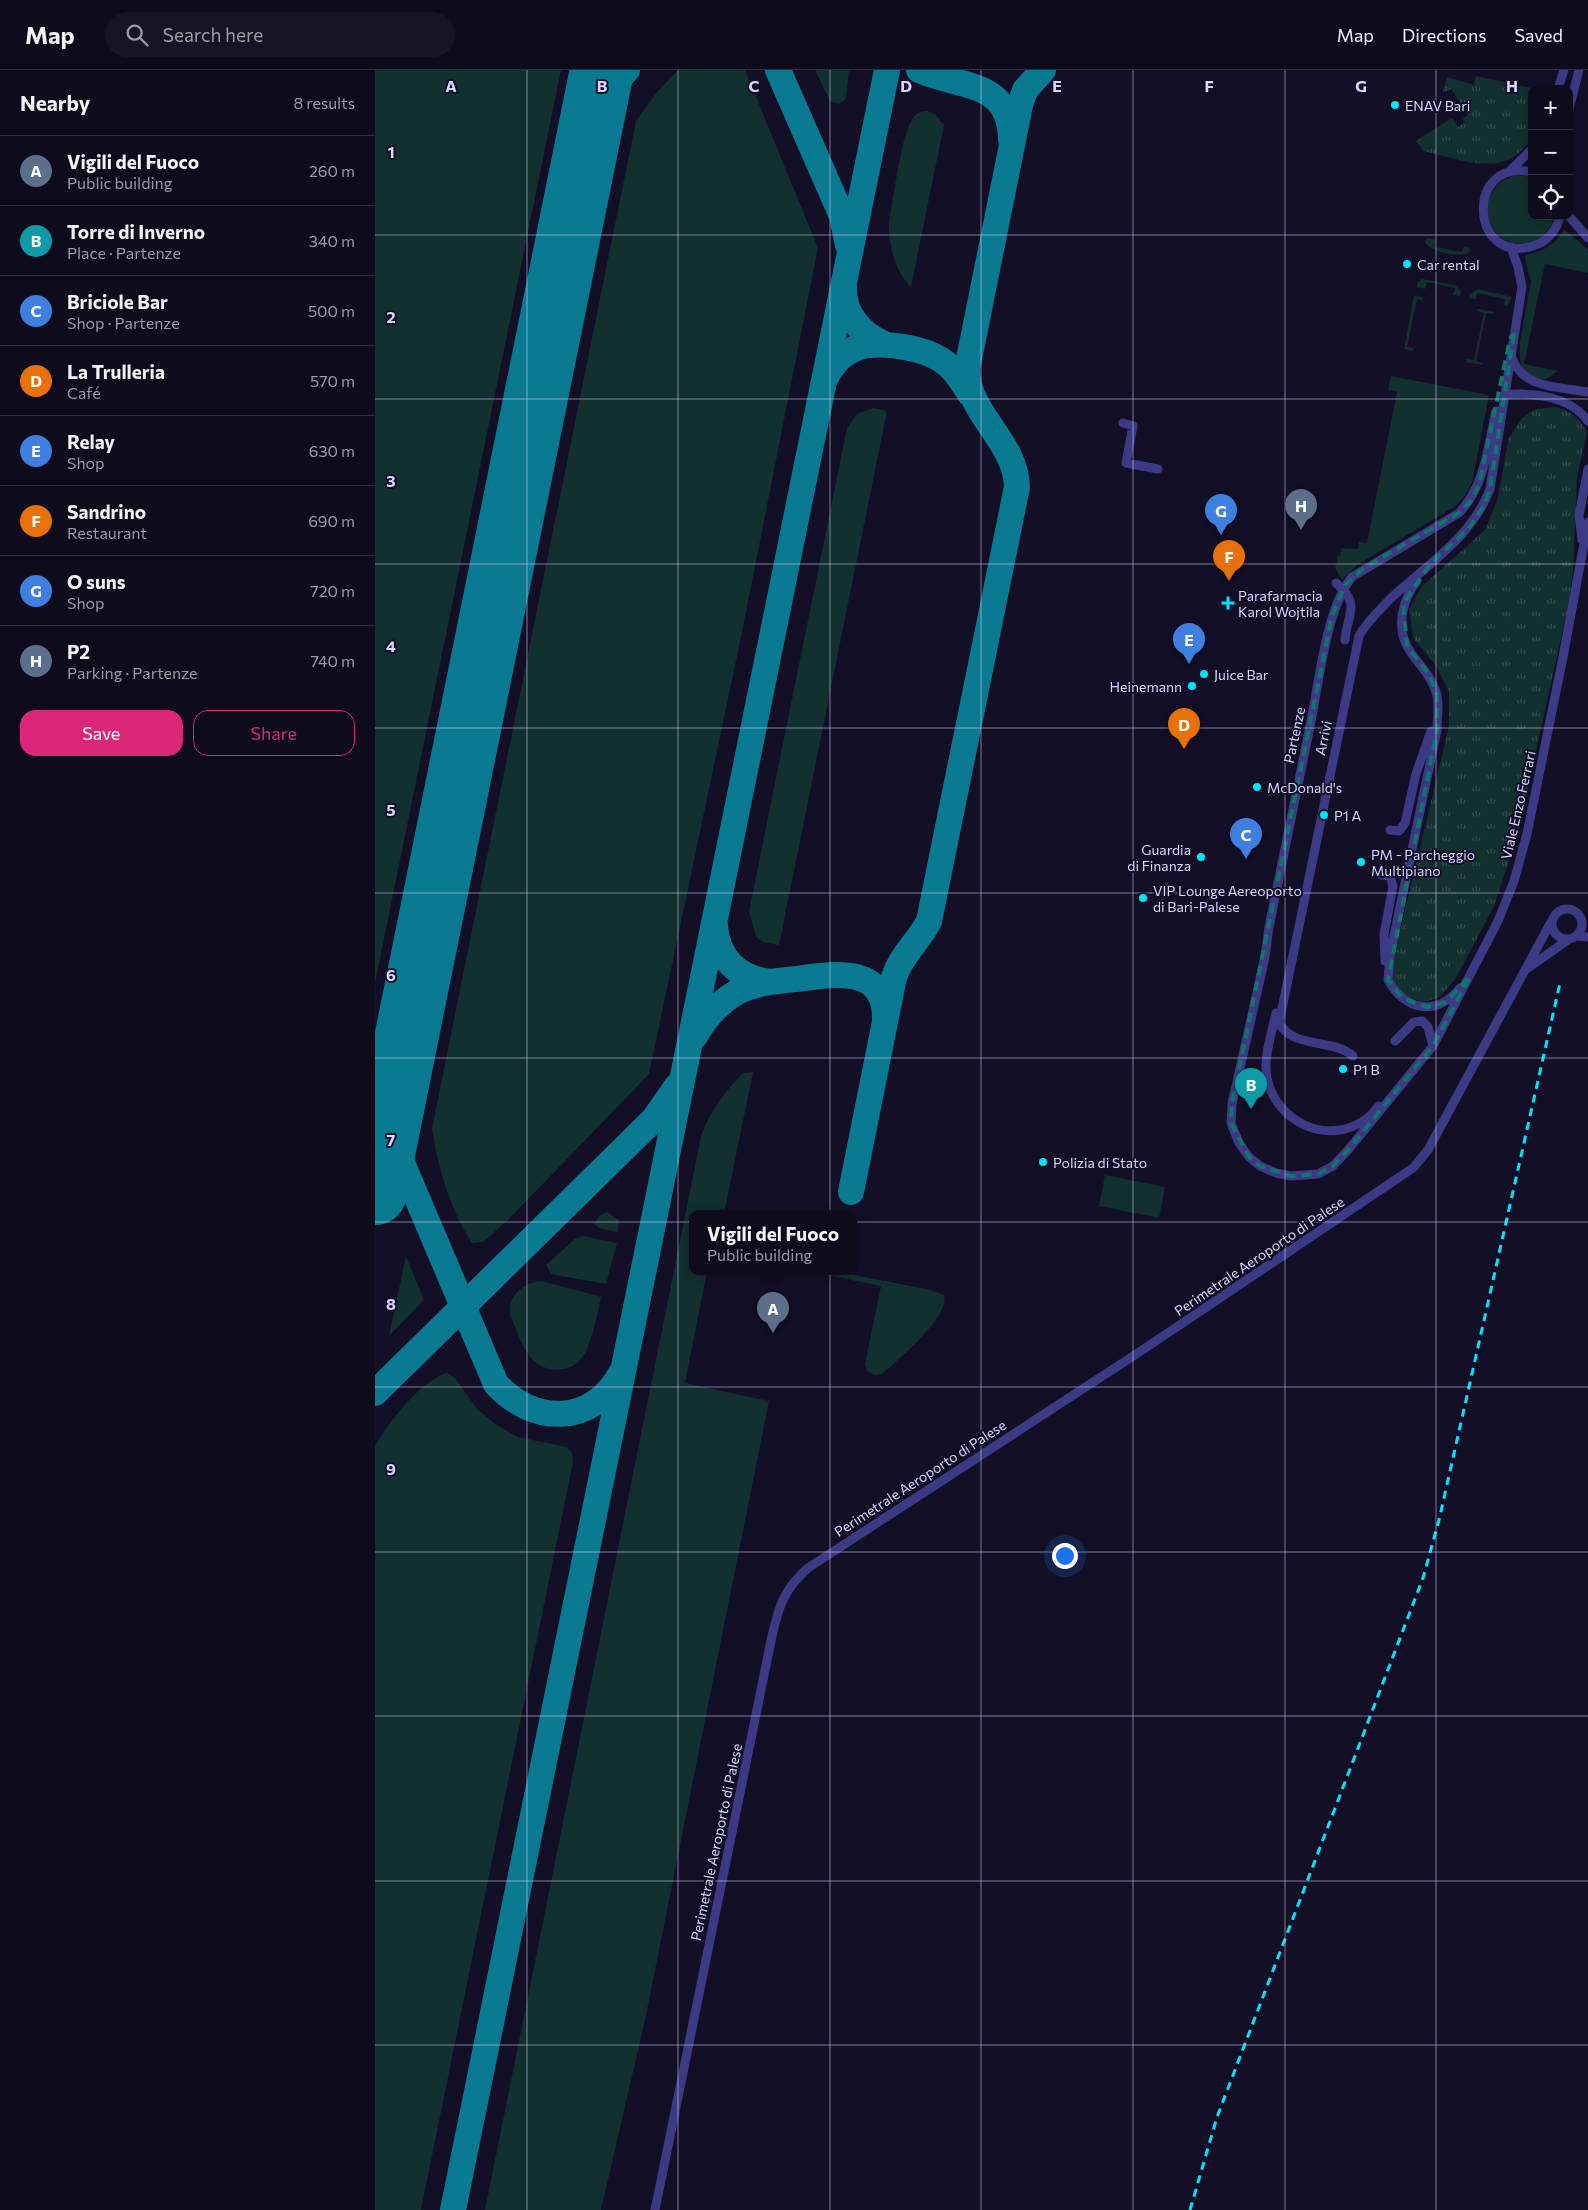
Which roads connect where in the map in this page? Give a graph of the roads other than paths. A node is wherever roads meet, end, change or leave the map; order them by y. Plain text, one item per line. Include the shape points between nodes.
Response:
1 (1564, 70) edge
2 (1579, 70) edge
3 (1559, 85) edge
4 (1573, 93) edge
5 (1528, 153) edge
6 (1509, 172) junction
7 (1528, 172) edge
8 (1558, 220) edge
9 (1572, 220) edge
10 (1588, 238) edge
11 (1511, 247) junction
12 (1515, 334) junction
13 (1511, 355) junction
14 (1515, 367) junction
15 (1588, 392) edge
16 (1507, 394) junction
17 (1588, 421) edge
18 (1123, 423) dead end
19 (1158, 469) dead end
20 (1588, 469) edge
21 (1588, 496) edge
22 (1588, 522) edge
23 (1583, 550) junction
24 (1431, 563) junction
25 (1336, 583) dead end
26 (1345, 640) dead end
27 (1437, 709) junction
28 (1390, 830) dead end
29 (1381, 875) dead end
30 (1578, 914) junction
31 (1588, 919) edge
32 (1551, 922) junction
33 (1588, 937) edge
34 (1573, 938) junction
35 (1286, 966) dead end
36 (1387, 970) junction
37 (1524, 972) junction
38 (1470, 976) junction
39 (1395, 1042) dead end
40 (1433, 1046) junction
41 (1353, 1056) dead end
42 (1413, 1072) junction
43 (655, 2210) edge

1 - 3 street
2 - 4 street
5 - 6 street
6 - 7 street
6 - 11 street via 1488,189 1482,212 1491,234
8 - 11 street via 1554,230 1539,244 1526,248
9 - 10 street
11 - 12 street via 1522,287
12 - 13 street
12 - 42 street, Partenze, bridge via 1510,340 1483,469 1474,494 1459,513 1352,577 1339,595 1332,616 1265,957 1232,1104 1231,1123 1239,1143 1260,1166 1276,1173 1307,1176 1333,1166
13 - 14 street
13 - 16 street
14 - 15 street via 1533,382
14 - 16 street
16 - 17 street via 1559,400 1582,413
16 - 24 street, Arrivi via 1490,489 1483,507 1468,529
18 - 19 street via 1133,426 1126,463
20 - 23 street via 1579,515
21 - 23 street via 1583,521
22 - 23 street, Viale Enzo Ferrari
23 - 38 street, Viale Enzo Ferrari via 1522,853 1501,913
24 - 27 street via 1409,590 1403,604 1402,626 1407,646 1428,673 1437,694
24 - 41 street, Arrivi via 1376,613 1359,636 1279,1023 1295,1038 1342,1048
25 - 26 street via 1352,601
27 - 28 street via 1416,774 1405,823 1399,831
27 - 36 street via 1437,730
29 - 36 street via 1390,876 1393,886 1384,934
30 - 31 street
30 - 32 street via 1571,909 1562,909
30 - 34 street via 1582,928
32 - 34 street via 1556,936
32 - 37 street, Perimetrale Aeroporto di Palese
33 - 34 street
34 - 37 street, Perimetrale Aeroporto di Palese via 1542,956
35 - 42 street via 1269,1046 1267,1077 1277,1104 1300,1123 1316,1130 1349,1128 1366,1119
36 - 38 street via 1393,989 1418,1007 1446,1002
37 - 43 street, Perimetrale Aeroporto di Palese via 1428,1150 1413,1168 808,1568 793,1581 779,1604
38 - 40 street, Viale Enzo Ferrari
39 - 40 street via 1414,1022 1422,1021 1428,1027
40 - 42 street, Viale Enzo Ferrari

